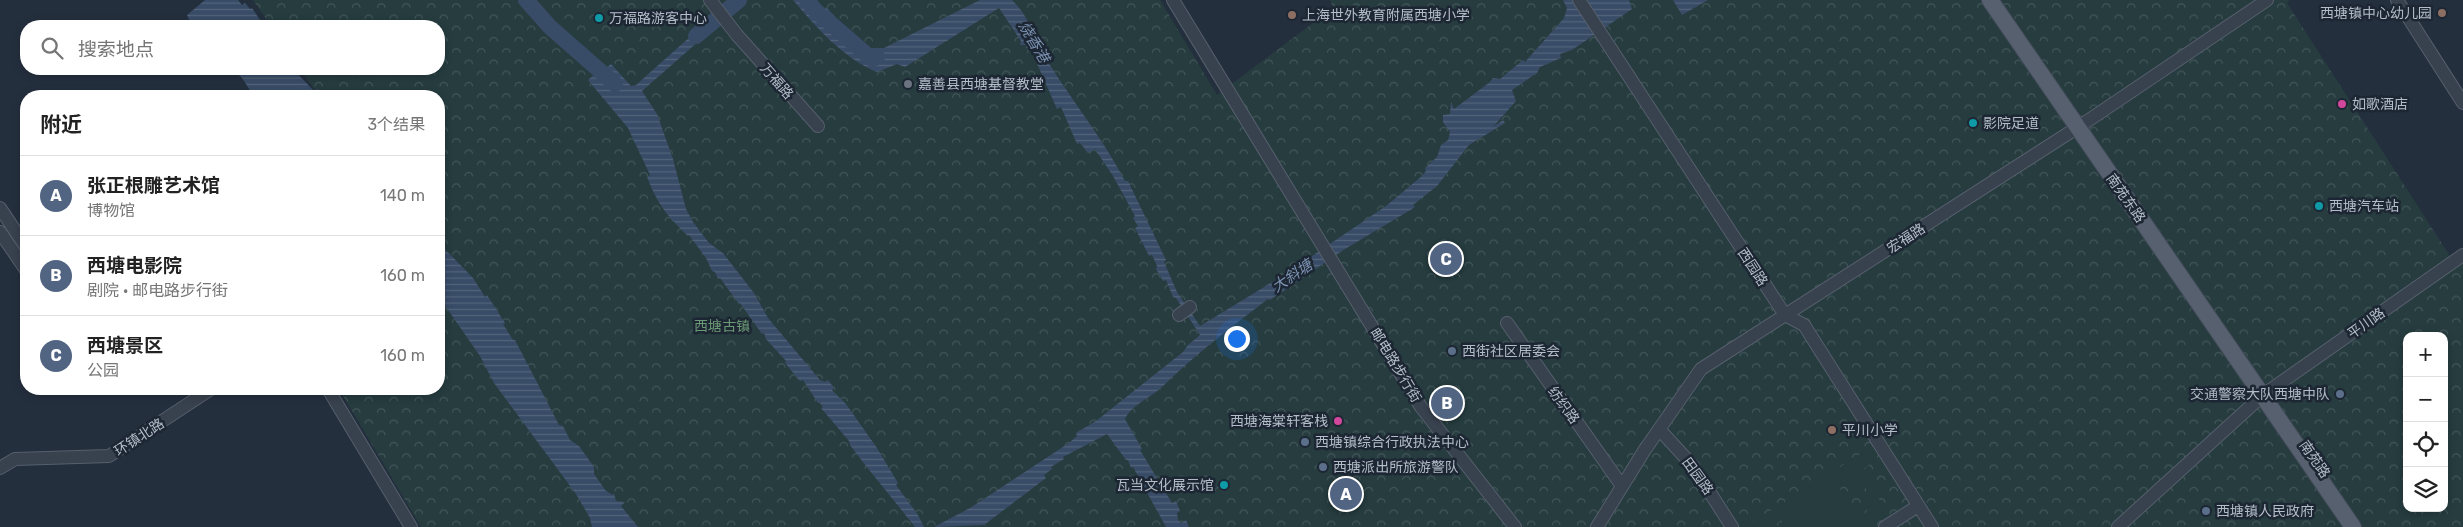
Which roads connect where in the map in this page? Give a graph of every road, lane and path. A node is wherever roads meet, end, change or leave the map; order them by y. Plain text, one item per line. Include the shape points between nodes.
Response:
1 (1173, 0) edge
2 (1579, 0) edge
3 (1990, 0) edge
4 (2002, 0) edge
5 (2267, 0) edge
6 (2397, 0) edge
7 (712, 4) edge
8 (2463, 103) edge
9 (2082, 125) junction
10 (818, 126) dead end
11 (0, 208) edge
12 (0, 232) edge
13 (20, 238) edge
14 (2463, 255) edge
15 (20, 261) edge
16 (1190, 307) dead end
17 (1179, 315) dead end
18 (1785, 315) junction
19 (1507, 323) dead end
20 (2266, 393) junction
21 (202, 395) edge
22 (332, 395) edge
23 (1659, 430) junction
24 (0, 468) edge
25 (1622, 486) junction
26 (1918, 506) junction
27 (411, 527) edge
28 (1515, 527) edge
29 (1597, 527) edge
30 (1732, 527) edge
31 (1886, 527) edge
32 (1932, 527) edge
33 (2118, 527) edge
34 (2353, 527) edge
35 (2362, 527) edge

1 - 28 street, 邮电路步行街 via 1420,407
2 - 18 street, 西园路
3 - 9 main road, 南苑东路
4 - 9 main road, 南苑东路
5 - 9 street, 宏福路
6 - 8 street
7 - 10 street, 万福路
9 - 18 street, 宏福路
9 - 20 main road, 南苑东路
11 - 13 street
12 - 15 street
14 - 20 street, 平川路
16 - 17 street
18 - 23 street, 宏福路 via 1701,369
18 - 26 street, 西园路 via 1804,325
19 - 25 street, 纺织路
20 - 33 street, 平川路
20 - 34 main road, 南苑路
20 - 35 main road, 南苑路
21 - 24 street, 环镇北路 via 108,456 15,459
22 - 27 street
23 - 25 street, 宏福路
23 - 30 street, 田园路 via 1693,466
25 - 29 street, 宏福路
26 - 31 street
26 - 32 street, 西园路

